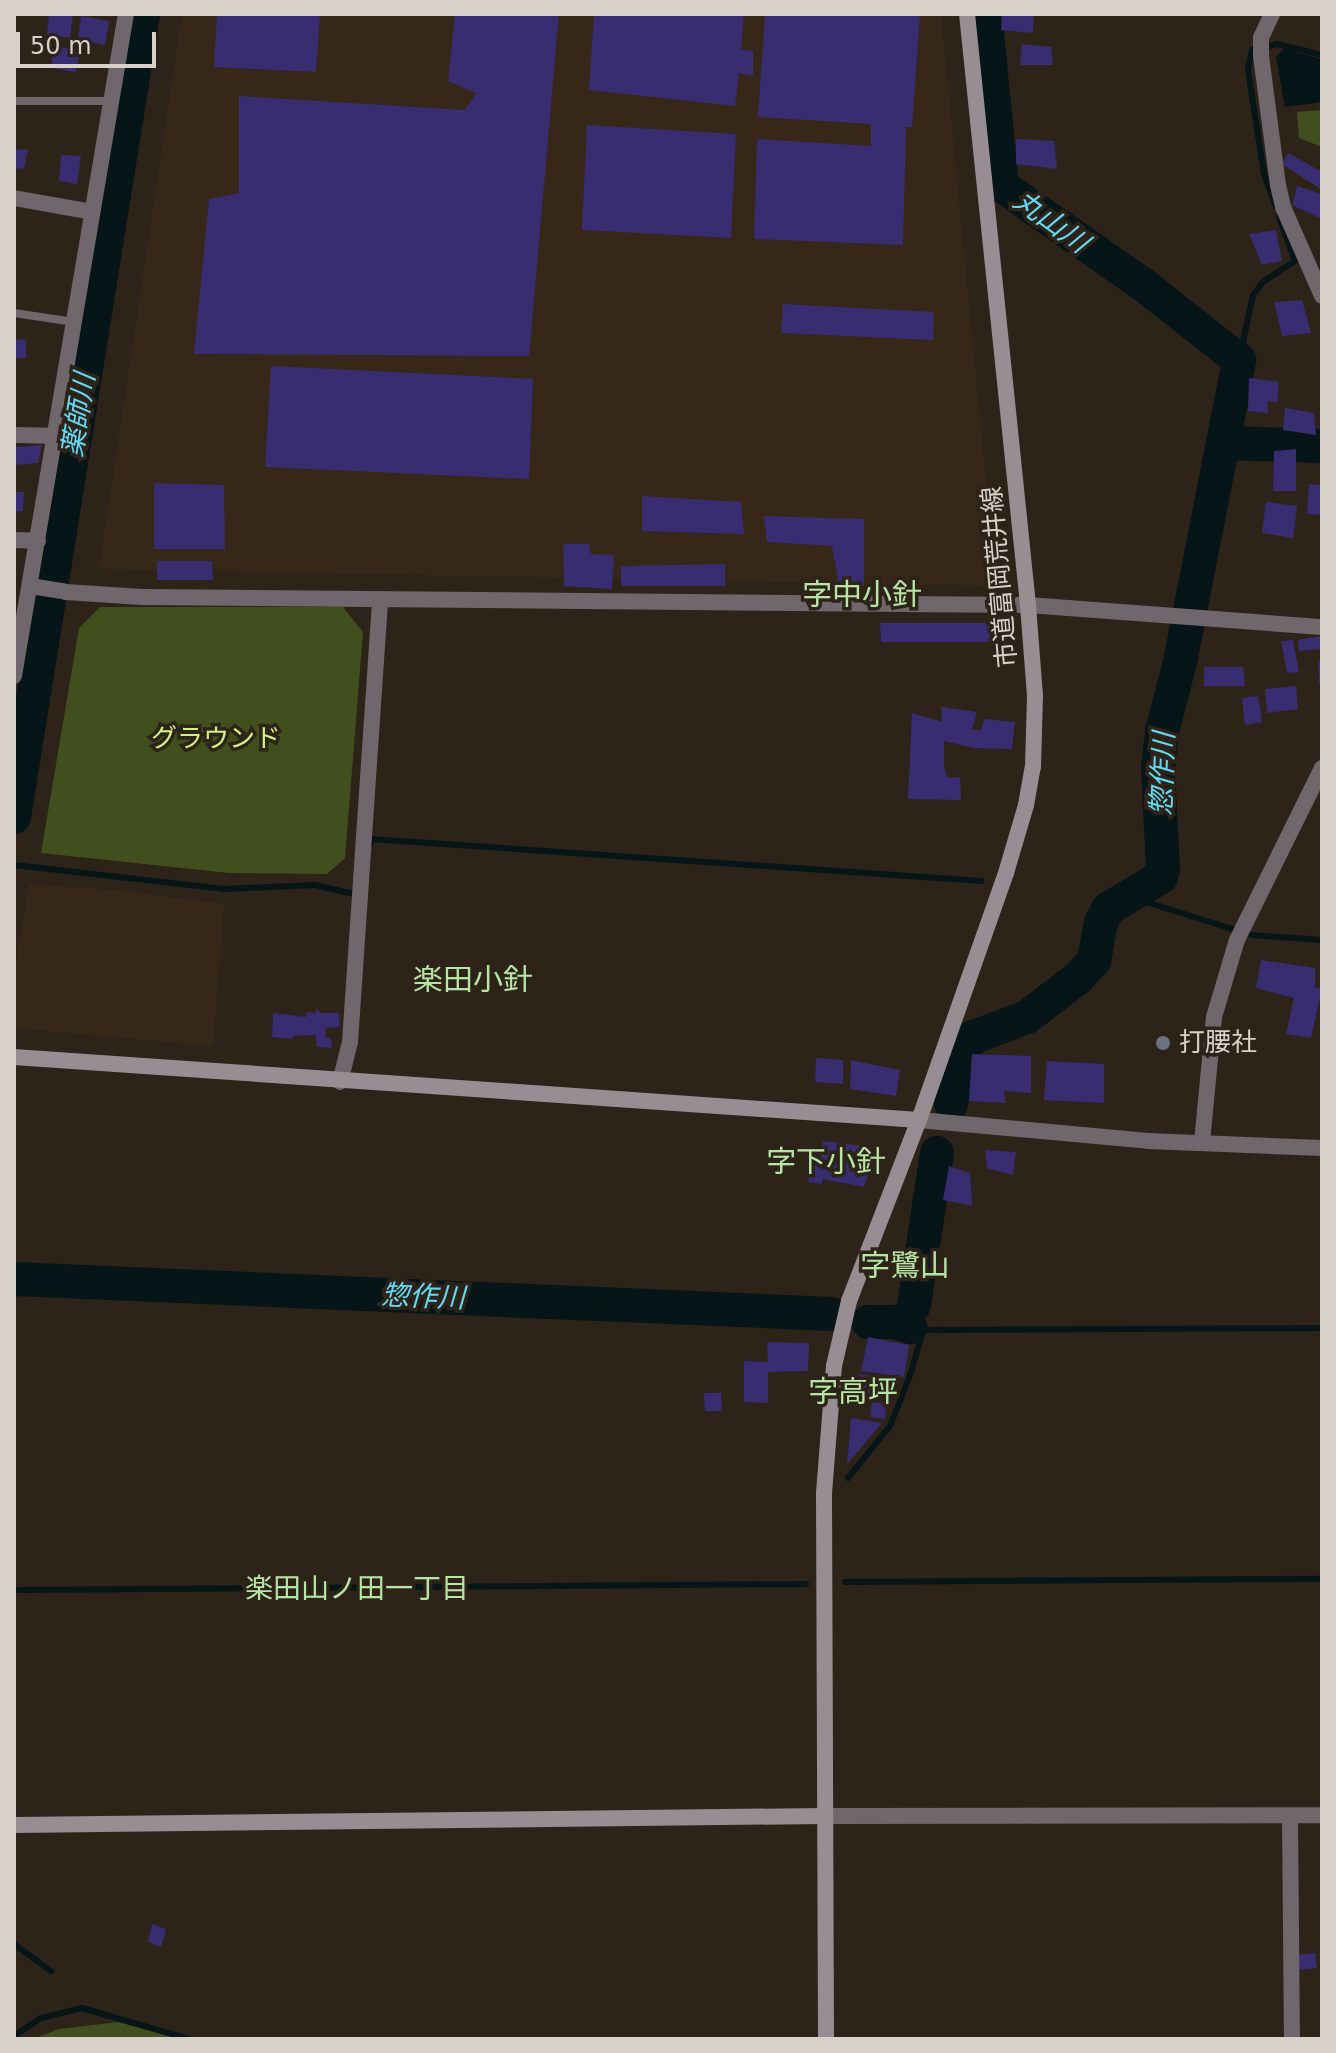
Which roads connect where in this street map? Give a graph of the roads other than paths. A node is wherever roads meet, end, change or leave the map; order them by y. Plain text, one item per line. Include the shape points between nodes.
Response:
1 (126, 14) edge
2 (967, 14) edge
3 (1272, 14) edge
4 (14, 101) edge
5 (111, 101) junction
6 (14, 198) edge
7 (92, 212) junction
8 (1322, 296) edge
9 (14, 313) edge
10 (74, 322) junction
11 (14, 435) edge
12 (53, 436) junction
13 (14, 540) edge
14 (38, 541) junction
15 (35, 587) junction
16 (380, 599) junction
17 (1028, 605) junction
18 (1322, 627) edge
19 (15, 657) edge
20 (14, 676) edge
21 (1322, 768) edge
22 (14, 1057) edge
23 (340, 1082) junction
24 (919, 1120) junction
25 (1202, 1142) junction
26 (1322, 1148) edge
27 (1322, 1815) edge
28 (825, 1816) junction
29 (1290, 1817) junction
30 (14, 1825) edge
31 (826, 2039) edge
32 (1292, 2039) edge

1 - 5 street
2 - 17 street, 市道富岡荒井線
3 - 8 street via 1261,38 1261,56 1277,118 1283,207
4 - 5 lane
5 - 7 street
6 - 7 street
7 - 10 street
9 - 10 lane
10 - 12 street
11 - 12 street
12 - 14 street
13 - 14 street
14 - 15 street
15 - 16 street
15 - 19 street
16 - 17 street
16 - 23 street via 350,1042
17 - 18 street
17 - 24 street, 市道富岡荒井線 via 1035,731 1026,805
19 - 20 street
21 - 25 street via 1242,930 1214,1017
22 - 23 street
23 - 24 street
24 - 25 street
24 - 28 street, 市道富岡荒井線 via 849,1301 834,1366 825,1462
25 - 26 street
27 - 29 street
28 - 29 street
28 - 30 street
28 - 31 street, 市道富岡荒井線
29 - 32 street

